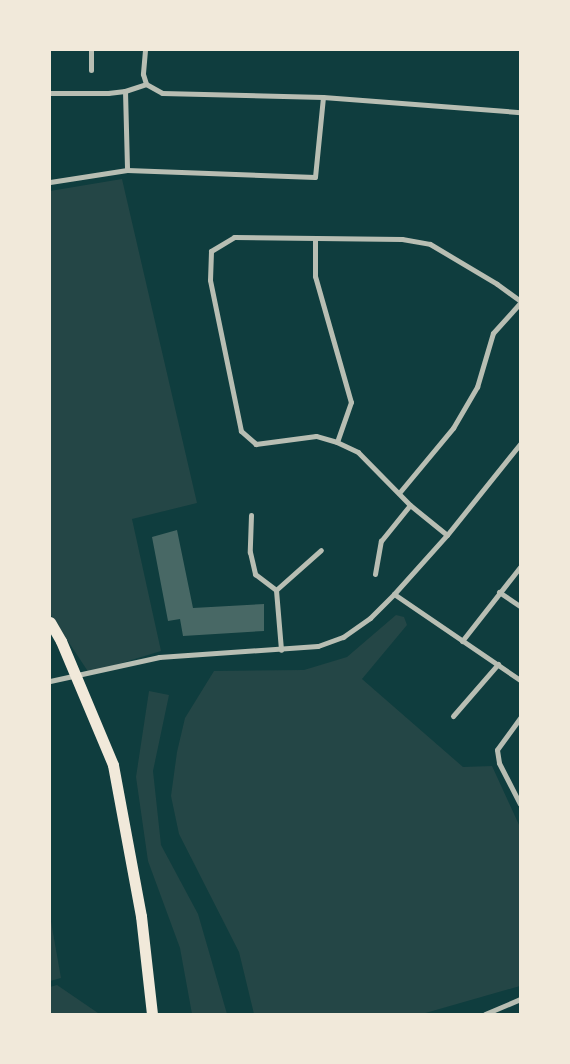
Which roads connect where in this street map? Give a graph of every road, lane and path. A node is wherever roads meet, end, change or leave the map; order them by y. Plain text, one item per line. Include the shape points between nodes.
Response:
1 (92, 50) edge
2 (145, 50) edge
3 (91, 70) dead end
4 (146, 84) junction
5 (125, 91) junction
6 (50, 93) edge
7 (323, 97) junction
8 (520, 112) edge
9 (127, 170) junction
10 (50, 182) edge
11 (315, 238) junction
12 (520, 302) edge
13 (337, 442) junction
14 (520, 444) edge
15 (399, 493) junction
16 (410, 505) junction
17 (251, 515) dead end
18 (447, 535) junction
19 (321, 550) dead end
20 (520, 567) edge
21 (374, 574) dead end
22 (276, 590) junction
23 (499, 592) junction
24 (394, 594) junction
25 (520, 606) edge
26 (50, 622) edge
27 (462, 641) junction
28 (281, 650) junction
29 (498, 664) junction
30 (520, 680) edge
31 (50, 681) edge
32 (453, 716) dead end
33 (520, 718) edge
34 (520, 804) edge
35 (520, 999) edge
36 (152, 1014) edge
37 (485, 1014) edge

1 - 3 street
2 - 4 street via 143,74
4 - 5 street
4 - 7 street via 162,93
5 - 6 street
5 - 9 street
7 - 8 street
7 - 9 street via 315,177
9 - 10 street
11 - 12 street via 402,239 430,244 497,284
11 - 13 street via 315,276 351,402
11 - 13 street via 234,237 211,251 210,280 242,431 256,444 316,436
12 - 15 street via 493,333 477,387 453,428
13 - 15 street via 358,452
14 - 18 street
15 - 16 street
16 - 18 street
16 - 21 street via 381,541
17 - 22 street via 250,552 255,574
18 - 24 street
19 - 22 street
20 - 23 street
22 - 28 street
23 - 25 street
23 - 27 street
24 - 27 street
24 - 28 street via 370,618 344,637 318,646
26 - 36 main road via 113,764 140,916
27 - 29 street
28 - 31 street via 159,657
29 - 30 street
29 - 32 street
33 - 34 street via 497,750
35 - 37 street

